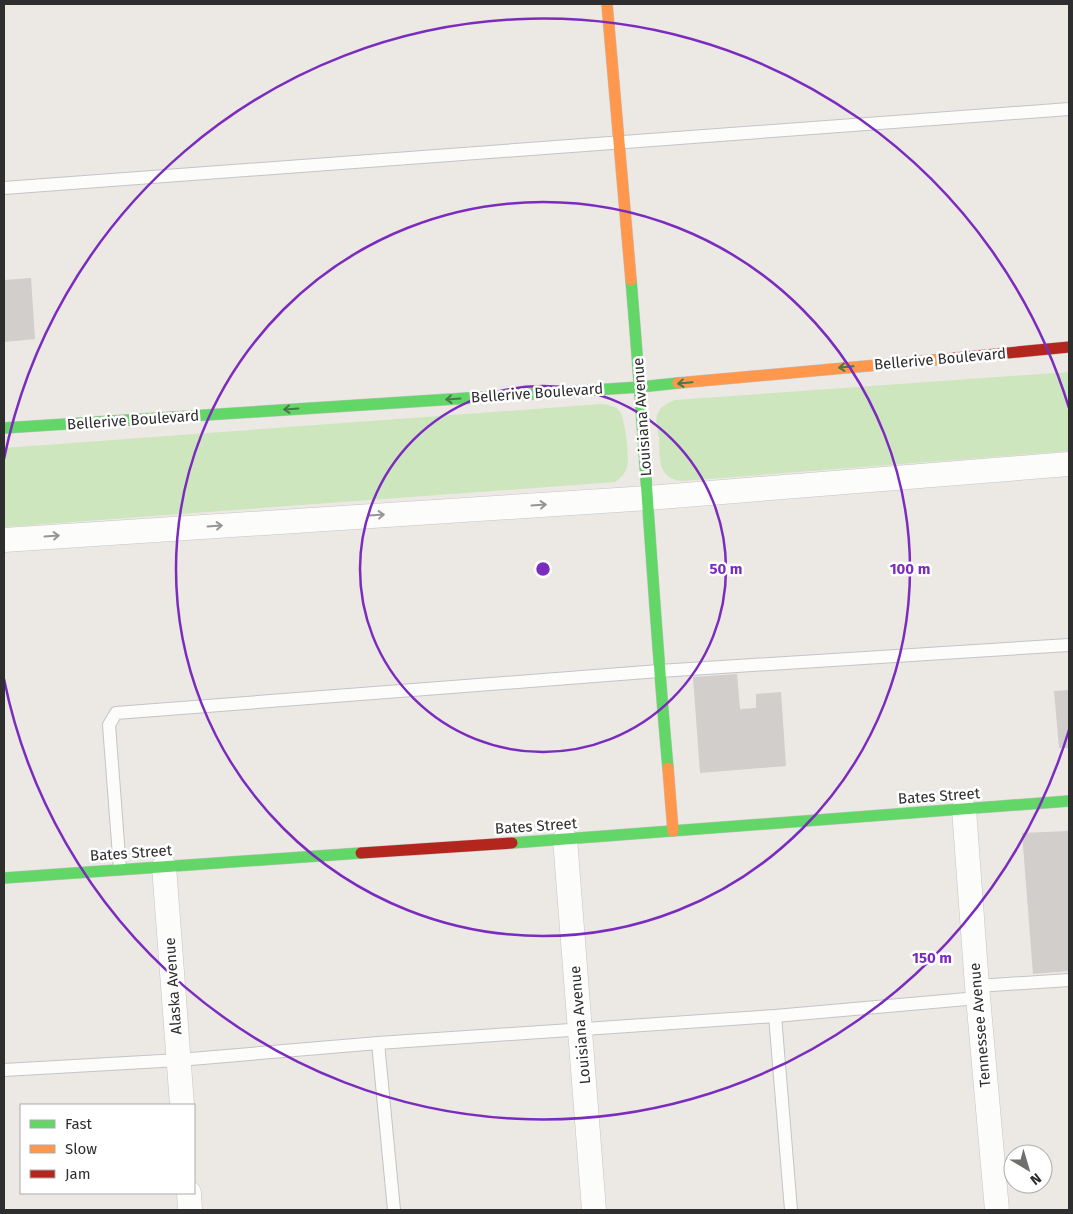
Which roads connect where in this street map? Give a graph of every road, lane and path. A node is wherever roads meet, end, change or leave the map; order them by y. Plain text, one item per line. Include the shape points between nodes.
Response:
1 (607, 4) edge
2 (1069, 109) edge
3 (618, 143) junction
4 (4, 188) edge
5 (1069, 347) edge
6 (640, 387) junction
7 (4, 428) edge
8 (1069, 464) edge
9 (648, 498) junction
10 (4, 540) edge
11 (1069, 646) edge
12 (660, 671) junction
13 (1069, 801) edge
14 (964, 809) junction
15 (673, 831) junction
16 (564, 839) junction
17 (164, 866) junction
18 (120, 869) junction
19 (4, 878) edge
20 (1069, 980) edge
21 (977, 992) junction
22 (775, 1016) junction
23 (580, 1030) junction
24 (378, 1043) junction
25 (179, 1060) junction
26 (4, 1070) edge
27 (182, 1104) edge
28 (189, 1194) edge
29 (190, 1210) edge
30 (394, 1210) edge
31 (594, 1210) edge
32 (792, 1210) edge
33 (997, 1210) edge

1 - 3 street, Louisiana Avenue
2 - 3 lane
3 - 4 lane
3 - 6 street, Louisiana Avenue
5 -> 6 street, Bellerive Boulevard
6 -> 7 street, Bellerive Boulevard
6 - 9 street, Louisiana Avenue
8 - 9 street
10 -> 9 street
9 - 12 street, Louisiana Avenue
11 - 12 lane
12 - 15 street, Louisiana Avenue
12 - 18 lane via 116,713 109,725
13 - 14 street, Bates Street
14 - 15 street, Bates Street
14 - 21 street, Tennessee Avenue
15 - 16 street, Bates Street
16 - 17 street, Bates Street
16 - 23 street, Louisiana Avenue
17 - 18 street, Bates Street
17 - 25 street, Alaska Avenue
18 - 19 street, Bates Street
20 - 21 lane
21 - 22 lane
21 - 33 street, Tennessee Avenue
22 - 23 lane
22 - 32 lane
23 - 24 lane
23 - 31 street, Louisiana Avenue
24 - 25 lane
24 - 30 lane
25 - 26 lane
25 - 27 street, Alaska Avenue
28 - 29 street

